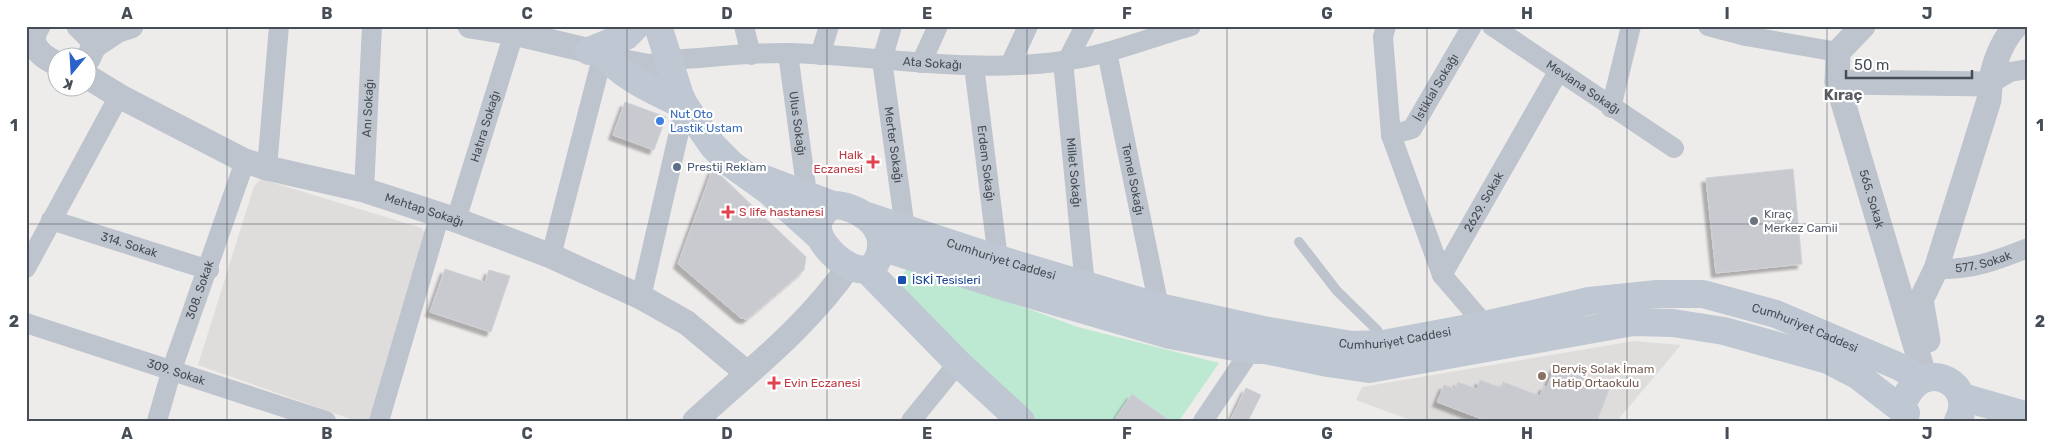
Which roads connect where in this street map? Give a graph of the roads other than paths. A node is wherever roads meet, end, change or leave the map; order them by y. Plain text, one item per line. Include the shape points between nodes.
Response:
1 (38, 26) edge
2 (79, 26) edge
3 (131, 26) edge
4 (279, 26) edge
5 (372, 26) edge
6 (470, 26) edge
7 (636, 26) edge
8 (658, 26) edge
9 (744, 26) edge
10 (829, 26) edge
11 (892, 26) edge
12 (938, 26) edge
13 (1028, 26) edge
14 (1085, 26) edge
15 (1191, 26) edge
16 (1386, 26) edge
17 (1472, 26) edge
18 (1492, 26) edge
19 (1630, 26) edge
20 (1708, 26) edge
21 (1863, 26) edge
22 (2016, 26) edge
23 (1172, 29) edge
24 (513, 30) edge
25 (1743, 31) edge
26 (91, 48) edge
27 (96, 48) edge
28 (596, 52) junction
29 (1107, 52) junction
30 (1838, 52) junction
31 (788, 53) junction
32 (41, 55) edge
33 (751, 55) junction
34 (820, 55) junction
35 (882, 60) junction
36 (669, 61) junction
37 (1065, 61) junction
38 (921, 62) junction
39 (1010, 65) junction
40 (974, 66) junction
41 (2028, 69) edge
42 (1558, 72) junction
43 (1837, 82) junction
44 (98, 83) edge
45 (1990, 84) junction
46 (119, 96) junction
47 (685, 106) junction
48 (1611, 108) junction
49 (1391, 134) junction
50 (1674, 148) dead end
51 (731, 164) junction
52 (256, 165) junction
53 (364, 190) junction
54 (807, 194) junction
55 (833, 204) junction
56 (867, 216) junction
57 (448, 217) junction
58 (50, 220) junction
59 (905, 229) junction
60 (820, 236) junction
61 (1299, 242) dead end
62 (881, 247) junction
63 (2028, 248) edge
64 (550, 256) junction
65 (998, 259) junction
66 (26, 268) edge
67 (858, 268) junction
68 (208, 270) junction
69 (1936, 270) junction
70 (1442, 275) junction
71 (1085, 286) junction
72 (641, 297) junction
73 (1159, 307) junction
74 (26, 323) edge
75 (1485, 325) junction
76 (1383, 344) junction
77 (1251, 350) junction
78 (958, 363) junction
79 (172, 369) junction
80 (747, 373) junction
81 (1926, 379) junction
82 (1961, 411) edge
83 (2028, 416) edge
84 (1907, 417) edge
85 (157, 421) edge
86 (326, 421) edge
87 (380, 421) edge
88 (695, 421) edge
89 (911, 421) edge
90 (1021, 421) edge
91 (1203, 421) edge
92 (2004, 421) edge

1 - 32 street via 33,42
2 - 26 street via 90,38
3 - 27 street via 118,30
4 - 52 street, 308. Sokak
5 - 53 street, Anı Sokağı
6 - 24 street
7 - 28 main road via 626,36
8 - 36 main road
9 - 33 street
10 - 34 street
11 - 35 street
12 - 38 street
13 - 39 street
14 - 37 street
15 - 23 street, Ata Sokağı
16 - 49 street via 1383,37
17 - 49 street, İstiklal Sokağı via 1412,129
18 - 42 street, Mevlana Sokağı
19 - 48 street
20 - 25 street
21 - 30 street
22 - 45 street via 1999,52
23 - 29 street, Ata Sokağı
24 - 28 street
24 - 57 street, Hatıra Sokağı
25 - 30 street
28 - 36 street via 613,51
28 - 47 main road via 633,81
28 - 64 street
29 - 37 street, Ata Sokağı
29 - 73 street, Temel Sokağı
30 - 43 street, 565. Sokak
31 - 33 street, Ata Sokağı
31 - 34 street, Ata Sokağı
31 - 54 street, Ulus Sokağı
33 - 36 street, Ata Sokağı
34 - 35 street, Ata Sokağı
35 - 38 street, Ata Sokağı
35 - 59 street, Merter Sokağı
36 - 47 main road
37 - 39 street, Ata Sokağı
37 - 71 street, Millet Sokağı
38 - 40 street, Ata Sokağı
39 - 40 street, Ata Sokağı
40 - 65 street, Erdem Sokağı
41 - 45 street via 2010,72
42 - 48 street, Mevlana Sokağı
42 - 70 street, 2629. Sokak
43 - 45 street
43 - 81 street, 565. Sokak
44 - 46 street, Mehtap Sokağı
45 - 69 street via 1989,100
46 - 52 street, Mehtap Sokağı
46 - 58 street
47 - 51 main road via 713,146
47 - 72 street
48 - 50 street, Mevlana Sokağı
49 - 70 street
51 - 54 main road
51 - 60 main road via 770,192
52 - 53 street, Mehtap Sokağı
52 - 68 street, 308. Sokak
53 - 57 street, Mehtap Sokağı
54 - 55 main road
55 - 56 main road via 857,209
55 - 60 main road via 820,219
56 - 59 main road, Cumhuriyet Caddesi
56 - 62 main road via 878,234
57 - 64 street, Mehtap Sokağı
57 - 87 street, Hatıra Sokağı
58 - 66 street
58 - 68 street, 314. Sokak
59 - 65 main road, Cumhuriyet Caddesi
60 - 67 main road via 833,254
61 - 76 lane via 1337,291 1377,330
62 - 67 main road via 876,263
62 - 77 main road, Cumhuriyet Caddesi via 1005,287 1170,334
63 - 69 street, 577. Sokak via 1988,264
64 - 72 street, Mehtap Sokağı
65 - 71 main road, Cumhuriyet Caddesi
67 - 78 main road
67 - 80 street via 834,287 810,315
68 - 79 street, 308. Sokak
69 - 81 street via 1921,300
70 - 75 street
71 - 73 main road, Cumhuriyet Caddesi
72 - 80 street, Mehtap Sokağı via 687,323
73 - 76 main road, Cumhuriyet Caddesi via 1352,345
74 - 79 street, 309. Sokak
75 - 76 main road, Cumhuriyet Caddesi
75 - 81 main road, Cumhuriyet Caddesi via 1590,301 1657,294 1703,294 1776,314
77 - 84 main road, Cumhuriyet Caddesi via 1369,368 1633,322 1673,323 1724,331 1828,360 1857,375
77 - 91 street
78 - 89 street
78 - 90 main road
79 - 85 street, 308. Sokak
79 - 86 street, 309. Sokak
80 - 88 street
81 - 82 main road, Cumhuriyet Caddesi via 1943,378 1951,382 1958,389
81 - 84 main road via 1911,388 1906,396
82 - 83 main road
82 - 92 main road

